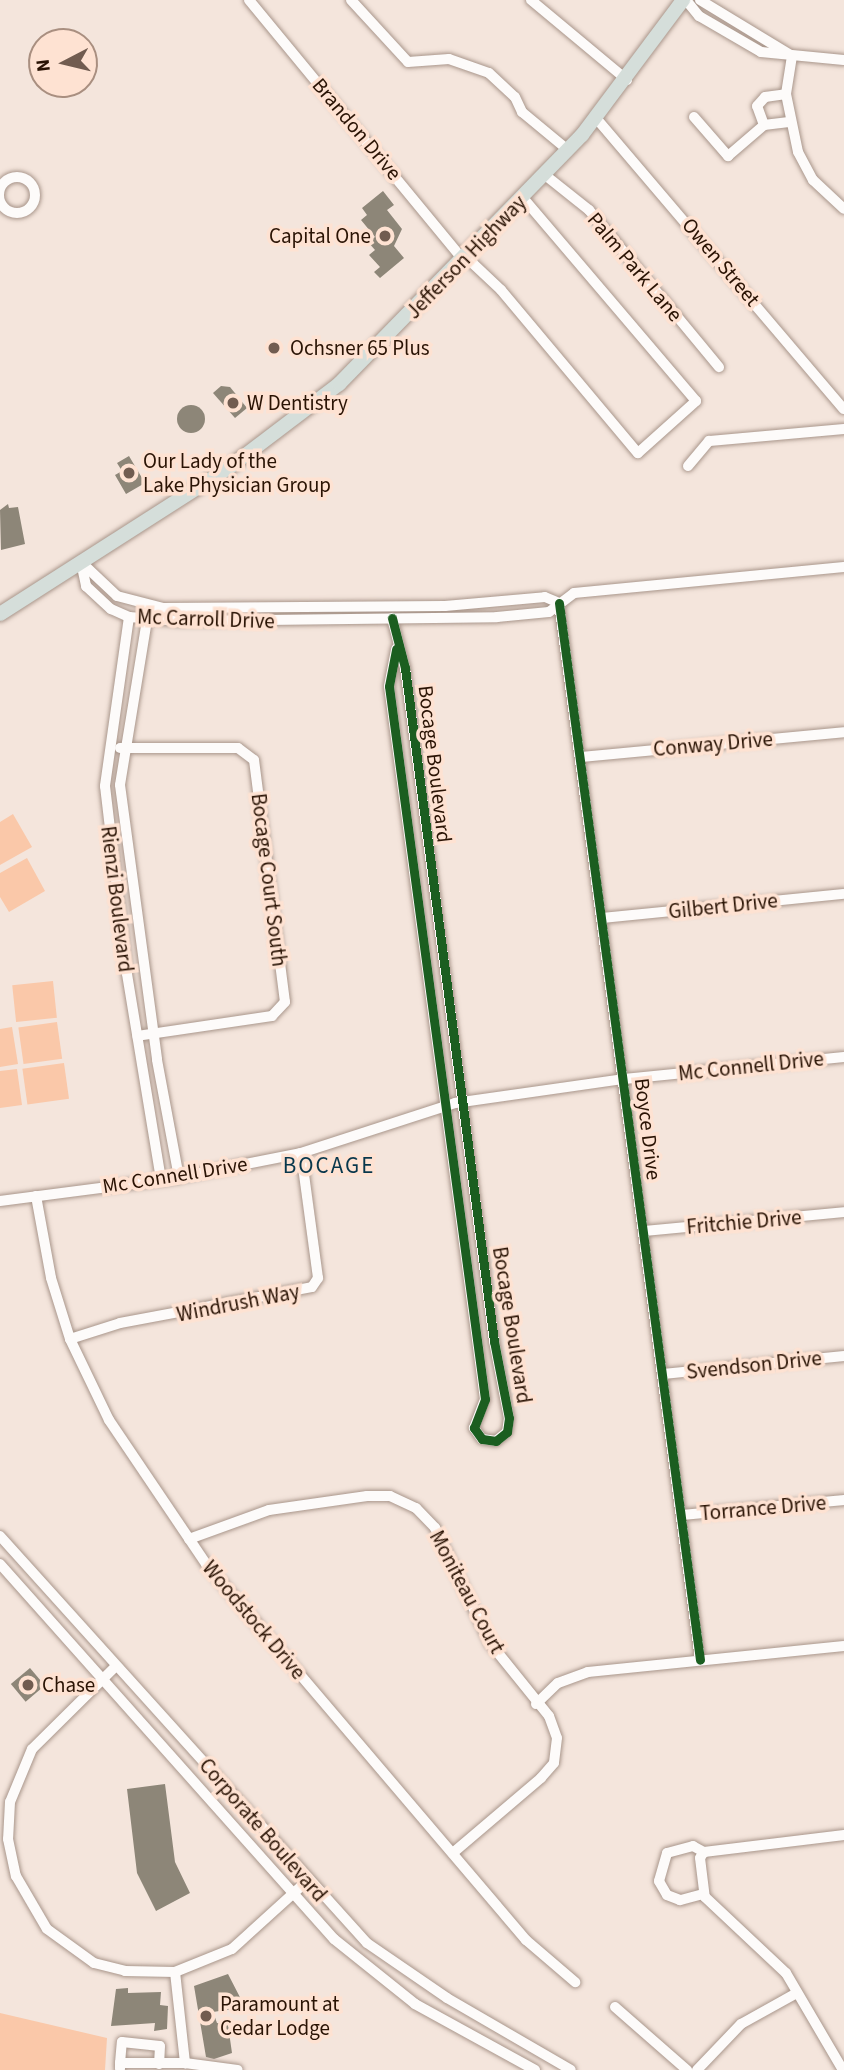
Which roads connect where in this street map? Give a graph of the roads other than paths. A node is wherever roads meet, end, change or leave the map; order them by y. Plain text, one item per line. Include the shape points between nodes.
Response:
1 (249, 0) edge
2 (351, 0) edge
3 (531, 0) edge
4 (684, 0) edge
5 (700, 0) edge
6 (792, 56) junction
7 (844, 60) edge
8 (627, 80) junction
9 (786, 94) junction
10 (694, 117) dead end
11 (596, 118) junction
12 (789, 122) junction
13 (764, 125) junction
14 (568, 150) junction
15 (545, 175) junction
16 (523, 198) junction
17 (844, 209) edge
18 (464, 259) junction
19 (719, 367) dead end
20 (844, 409) edge
21 (844, 429) edge
22 (688, 466) dead end
23 (80, 562) junction
24 (844, 567) edge
25 (559, 603) junction
26 (0, 614) edge
27 (129, 617) junction
28 (392, 618) junction
29 (147, 620) junction
30 (396, 649) junction
31 (844, 732) edge
32 (106, 747) junction
33 (124, 748) junction
34 (581, 757) junction
35 (844, 894) edge
36 (602, 918) junction
37 (153, 1033) junction
38 (137, 1036) junction
39 (844, 1057) edge
40 (624, 1079) junction
41 (462, 1102) junction
42 (446, 1106) junction
43 (301, 1153) junction
44 (179, 1178) junction
45 (161, 1180) junction
46 (36, 1196) junction
47 (0, 1201) edge
48 (844, 1212) edge
49 (644, 1231) junction
50 (70, 1339) junction
51 (844, 1356) edge
52 (663, 1374) junction
53 (844, 1500) edge
54 (682, 1516) junction
55 (0, 1536) edge
56 (189, 1539) junction
57 (0, 1564) edge
58 (844, 1646) edge
59 (700, 1660) junction
60 (116, 1665) junction
61 (103, 1679) junction
62 (537, 1704) junction
63 (844, 1835) edge
64 (704, 1852) junction
65 (453, 1853) junction
66 (309, 1880) junction
67 (295, 1894) junction
68 (703, 1894) junction
69 (175, 1972) junction
70 (575, 1982) dead end
71 (797, 1993) junction
72 (615, 2007) dead end
73 (185, 2063) junction
74 (159, 2064) junction
75 (120, 2066) edge
76 (238, 2070) edge
77 (536, 2070) edge
78 (571, 2070) edge
79 (687, 2070) edge
80 (696, 2070) edge
81 (843, 2070) edge

1 - 18 street, Brandon Drive
2 - 14 street via 408,62 449,59 489,73 515,97 522,112
3 - 8 street
4 - 6 street via 699,16 761,52
4 - 8 main road, Jefferson Highway
5 - 6 street
6 - 7 street
6 - 9 street
8 - 11 main road, Jefferson Highway
9 - 12 street
9 - 13 street via 765,97 757,106
10 - 13 street via 727,156
11 - 14 main road, Jefferson Highway
11 - 20 street, Owen Street
12 - 13 street
12 - 17 street via 813,180
14 - 15 main road, Jefferson Highway
15 - 16 main road, Jefferson Highway
15 - 19 street, Palm Park Lane via 589,210
16 - 18 main road, Jefferson Highway
16 - 18 street, Brandon Drive via 696,401 638,453 501,290
18 - 23 main road, Jefferson Highway via 374,352 300,416
21 - 22 street via 709,441
23 - 25 street, Mc Carroll Drive via 117,596 163,608 445,606 545,597
23 - 26 main road, Jefferson Highway
23 - 27 street, Mc Carroll Drive via 91,592
24 - 25 street, Mc Carroll Drive via 574,593
25 - 28 street, Mc Carroll Drive via 549,612
25 - 34 street, Boyce Drive
27 - 29 street, Mc Carroll Drive
27 - 32 street, Rienzi Boulevard
28 - 29 street, Mc Carroll Drive
28 - 30 street, Bocage Boulevard
29 - 33 street, Rienzi Boulevard
30 - 41 street, Bocage Boulevard via 405,668
30 - 42 street, Bocage Boulevard via 389,685
31 - 34 street, Conway Drive
32 - 33 street
32 - 38 street, Rienzi Boulevard via 106,811
33 - 37 street, Rienzi Boulevard via 120,785
33 - 37 street, Bocage Court South via 247,751 254,760 285,1002 281,1010
34 - 36 street, Boyce Drive
35 - 36 street, Gilbert Drive
36 - 40 street, Boyce Drive
37 - 38 street
37 - 44 street, Rienzi Boulevard
38 - 45 street, Rienzi Boulevard
39 - 40 street, Mc Connell Drive
40 - 41 street, Mc Connell Drive
40 - 49 street, Boyce Drive
41 - 42 street, Mc Connell Drive
41 - 42 street, Bocage Boulevard via 509,1418 507,1432 496,1441 482,1439 474,1427 485,1399
42 - 43 street, Mc Connell Drive
43 - 44 street, Mc Connell Drive
43 - 50 street, Windrush Way via 318,1278 312,1287 120,1323
44 - 45 street, Mc Connell Drive
45 - 46 street, Mc Connell Drive
46 - 47 street, Mc Connell Drive
46 - 50 street, Woodstock Drive via 51,1278
48 - 49 street, Fritchie Drive
49 - 52 street, Boyce Drive
50 - 56 street, Woodstock Drive via 109,1420
51 - 52 street, Svendson Drive
52 - 54 street, Boyce Drive
53 - 54 street, Torrance Drive
54 - 59 street, Boyce Drive
55 - 60 street, Corporate Boulevard
56 - 62 street, Moniteau Court via 269,1510 367,1496 390,1496 416,1508 435,1528 490,1643
56 - 65 street, Woodstock Drive
57 - 61 street, Corporate Boulevard
58 - 59 street
59 - 62 street via 588,1672 558,1684
60 - 61 street
60 - 66 street, Corporate Boulevard
61 - 67 street, Corporate Boulevard
61 - 69 street via 41,1738 19,1772 7,1822 10,1858 33,1910 64,1945 110,1968
62 - 65 street, Moniteau Court via 549,1716 557,1738 554,1763
63 - 64 street
64 - 68 street via 699,1858
64 - 68 street via 693,1846 667,1853 659,1881 667,1895 680,1900
65 - 70 street, Woodstock Drive via 526,1940
66 - 67 street
66 - 78 street, Corporate Boulevard via 351,1928 403,1970
67 - 69 street via 232,1949
67 - 77 street, Corporate Boulevard via 376,1976 415,2004
68 - 71 street via 786,1973
69 - 73 street
71 - 80 street via 741,2024
71 - 81 street
72 - 79 street
73 - 74 street
73 - 76 street
74 - 75 street
74 - 75 street via 160,2046 122,2042

